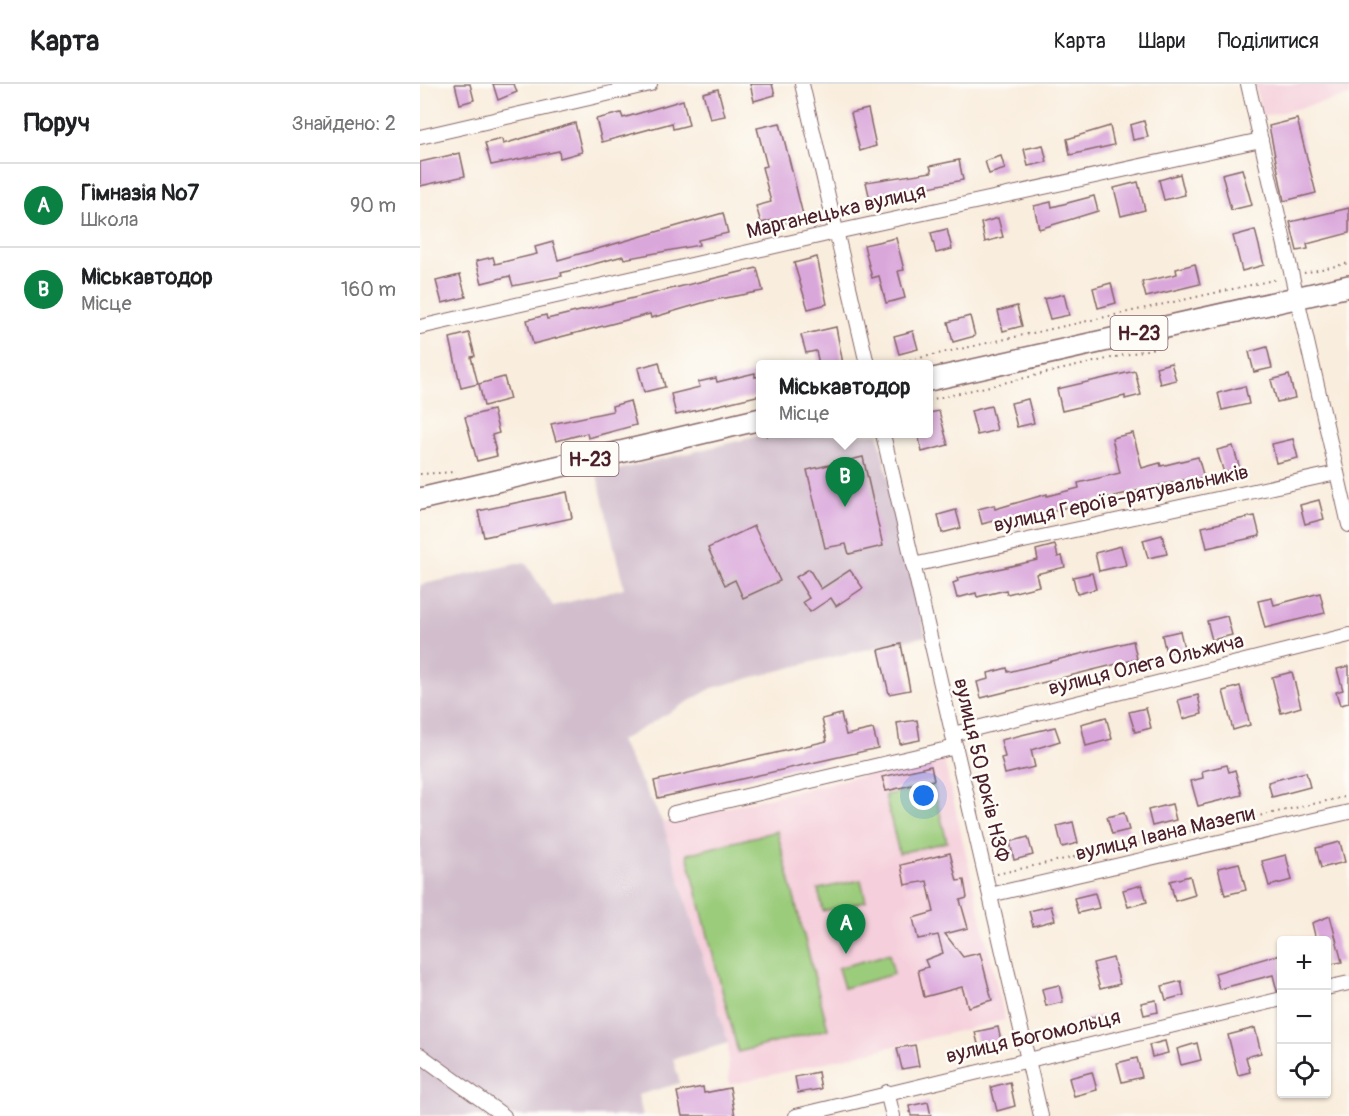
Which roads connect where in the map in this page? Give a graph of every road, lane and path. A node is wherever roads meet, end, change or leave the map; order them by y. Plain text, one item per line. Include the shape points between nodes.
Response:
1 (650, 84) edge
2 (802, 84) edge
3 (1248, 84) edge
4 (420, 137) edge
5 (1261, 140) junction
6 (836, 232) junction
7 (1349, 263) edge
8 (1292, 276) junction
9 (1349, 286) edge
10 (1297, 298) junction
11 (420, 327) edge
12 (1173, 344) dead end
13 (866, 360) edge
14 (910, 360) edge
15 (933, 379) edge
16 (933, 399) edge
17 (756, 420) edge
18 (884, 438) edge
19 (457, 472) dead end
20 (1337, 473) junction
21 (420, 474) edge
22 (420, 499) edge
23 (1349, 525) edge
24 (913, 565) junction
25 (1349, 635) edge
26 (954, 741) junction
27 (1349, 796) edge
28 (1349, 812) edge
29 (674, 813) dead end
30 (986, 877) junction
31 (990, 896) junction
32 (1349, 983) edge
33 (1331, 987) edge
34 (1277, 1000) edge
35 (420, 1055) edge
36 (1028, 1058) junction
37 (887, 1092) junction
38 (504, 1116) edge
39 (796, 1116) edge
40 (893, 1116) edge
41 (1041, 1116) edge

1 - 4 street
2 - 6 street
3 - 5 street
5 - 6 street, Марганецька вулиця
5 - 8 street
6 - 11 street, Марганецька вулиця
6 - 13 street
7 - 8 path
8 - 10 street
8 - 14 path
9 - 10 main road, Н-23
10 - 15 main road, Н-23
10 - 20 street
12 - 16 path
17 - 22 main road, Н-23
18 - 24 street, вулиця 50 років НЗФ
19 - 21 path
20 - 23 street
20 - 24 street, вулиця Героїв-рятувальників
24 - 26 street, вулиця 50 років НЗФ
25 - 26 street, вулиця Олега Ольжича
26 - 29 street, вулиця Олега Ольжича
26 - 30 street, вулиця 50 років НЗФ
27 - 30 path
28 - 31 street, вулиця Івана Мазепи
30 - 31 street, вулиця 50 років НЗФ
31 - 36 street, вулиця 50 років НЗФ
32 - 33 street
34 - 36 street, вулиця Богомольця
35 - 38 street
36 - 37 street, вулиця Богомольця
36 - 41 street, вулиця 50 років НЗФ
37 - 39 street, вулиця Богомольця
37 - 40 street

